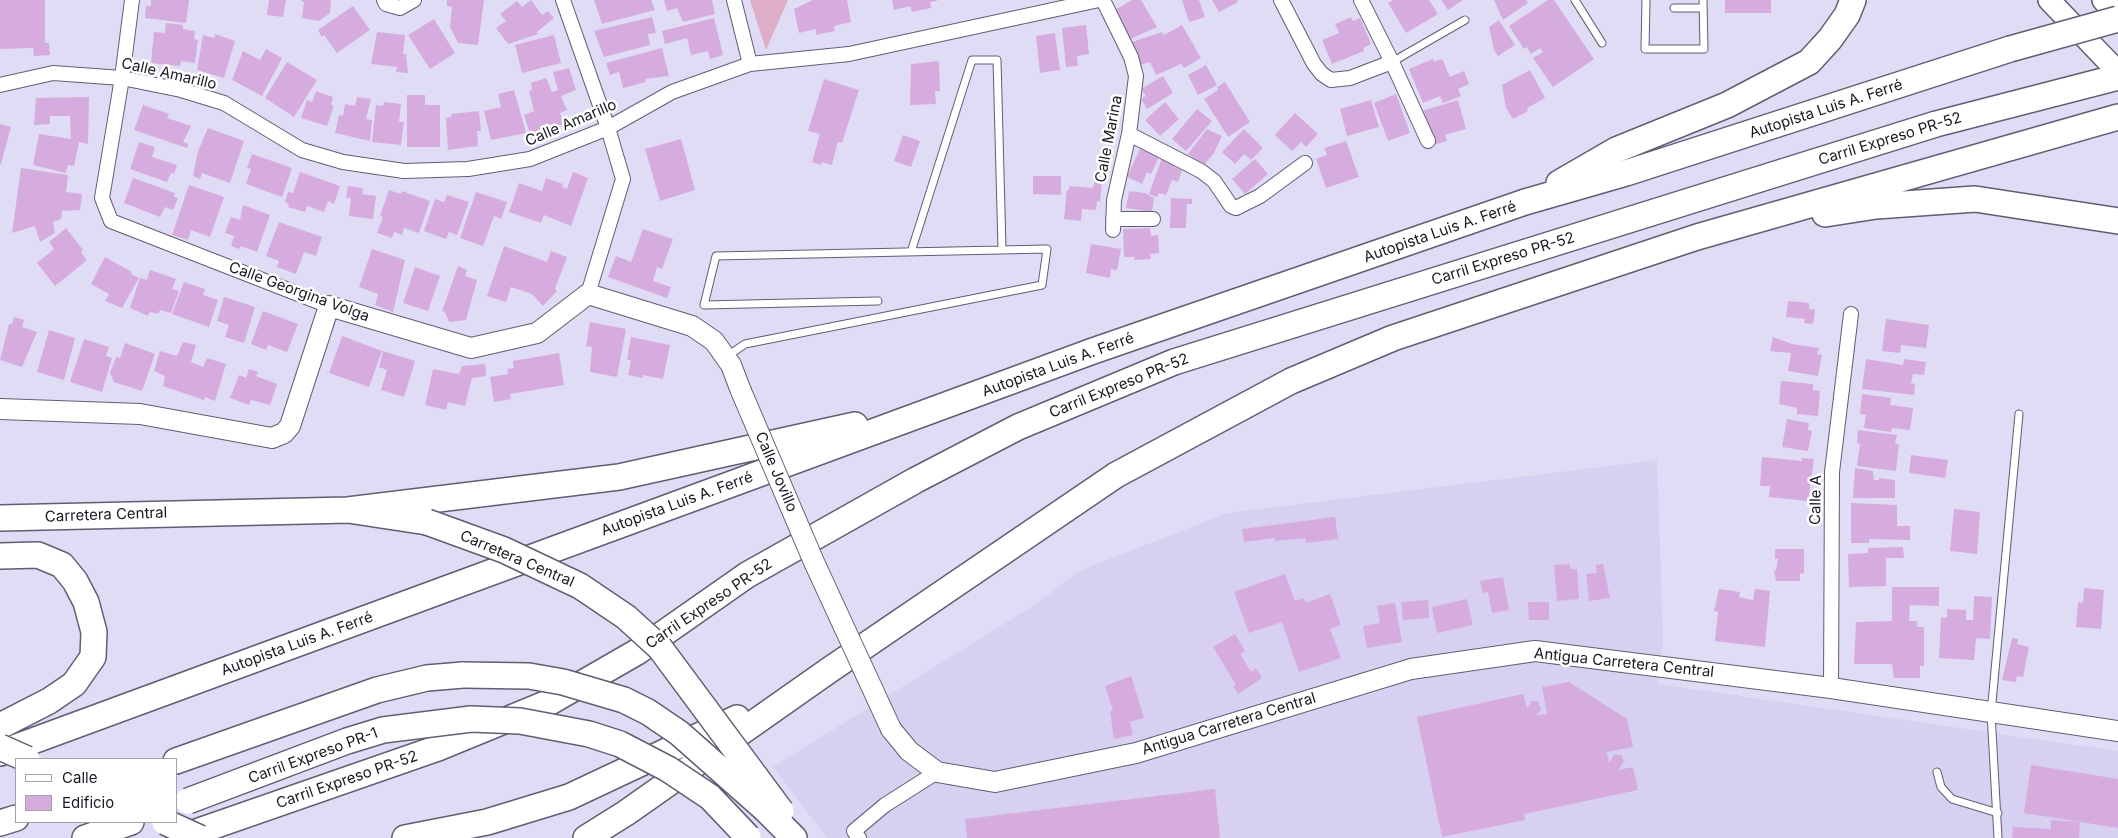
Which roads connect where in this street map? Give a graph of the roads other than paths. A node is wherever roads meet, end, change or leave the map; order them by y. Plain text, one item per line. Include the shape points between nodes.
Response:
1 (132, 0) edge
2 (384, 0) edge
3 (414, 0) edge
4 (563, 0) edge
5 (734, 0) edge
6 (1099, 0) edge
7 (1104, 0) edge
8 (1282, 0) edge
9 (1361, 0) edge
10 (1575, 0) edge
11 (1646, 0) edge
12 (1853, 0) edge
13 (2049, 0) edge
14 (2103, 0) edge
15 (1067, 3) edge
16 (1703, 4) edge
17 (1674, 8) dead end
18 (2118, 18) edge
19 (1465, 20) dead end
20 (1602, 43) dead end
21 (1392, 62) junction
22 (750, 64) junction
23 (2118, 72) edge
24 (2118, 76) edge
25 (122, 78) junction
26 (0, 85) edge
27 (2118, 117) edge
28 (608, 128) junction
29 (1129, 134) junction
30 (1428, 141) dead end
31 (1305, 163) dead end
32 (1525, 202) junction
33 (1153, 219) dead end
34 (2118, 221) edge
35 (1697, 237) junction
36 (1002, 249) junction
37 (910, 252) junction
38 (588, 294) junction
39 (878, 301) dead end
40 (328, 306) junction
41 (1851, 314) dead end
42 (726, 357) junction
43 (951, 404) junction
44 (0, 409) edge
45 (2019, 414) dead end
46 (348, 510) junction
47 (0, 518) edge
48 (0, 556) edge
49 (828, 671) junction
50 (1831, 688) junction
51 (1991, 712) junction
52 (0, 726) edge
53 (891, 730) joint
54 (2118, 730) edge
55 (9, 752) edge
56 (178, 760) edge
57 (937, 772) junction
58 (1937, 772) dead end
59 (182, 803) edge
60 (773, 810) junction
61 (1998, 813) junction
62 (15, 818) edge
63 (0, 823) edge
64 (128, 823) edge
65 (166, 823) edge
66 (748, 837) edge
67 (86, 838) edge
68 (179, 838) edge
69 (200, 838) edge
70 (405, 838) edge
71 (586, 838) edge
72 (794, 838) edge
73 (800, 838) edge
74 (859, 838) edge
75 (1998, 838) edge

1 - 25 street, Calle Georgina Volga
2 - 3 street via 386,4 400,8
4 - 28 street
5 - 22 street
6 - 15 street, Calle Amarillo
7 - 29 street, Calle Marina via 1136,76
8 - 21 street via 1314,64 1331,80 1350,78
9 - 21 street
10 - 20 lane
11 - 16 lane via 1645,49 1704,49
12 - 32 highway via 1830,39 1809,62 1727,105 1616,150
13 - 23 main road
14 - 18 main road
15 - 22 street, Calle Amarillo via 849,54
16 - 17 lane
18 - 32 highway, Autopista Luis A. Ferré, bridge via 2010,49 1626,174
19 - 21 lane
21 - 30 street
22 - 28 street, Calle Amarillo via 672,92
24 - 68 highway, Carril Expreso PR-52 via 1936,124 1174,362 1018,427 916,480 748,575 637,652 550,702 438,748
25 - 26 street, Calle Amarillo via 53,73
25 - 28 street, Calle Amarillo via 182,90 224,103 302,150 343,162 404,172 468,169 530,159
25 - 40 street, Calle Georgina Volga via 102,198 111,221
27 - 35 highway
28 - 38 street via 622,179
29 - 31 street via 1201,171 1214,180 1230,206 1236,208 1260,196
29 - 33 street, Calle Marina via 1114,200 1113,224
32 - 43 highway, Autopista Luis A. Ferré via 1093,351
34 - 35 highway via 1975,199 1876,206
35 - 49 highway via 1393,338 1291,381 1116,475
36 - 37 lane
36 - 37 lane via 997,60 972,60
36 - 42 lane via 1047,249 1042,285 745,344
37 - 39 lane via 716,256 704,305
38 - 40 street, Calle Georgina Volga via 538,333 471,348
38 - 42 street, Calle Jovillo via 692,326 714,341
40 - 44 street via 290,426 272,438 140,414
41 - 50 street, Calle A via 1832,472
42 - 53 street, Calle Jovillo, bridge
43 - 46 highway via 619,477
43 - 55 highway, Autopista Luis A. Ferré
45 - 51 lane
46 - 47 highway, Carretera Central
46 - 60 highway, Carretera Central, bridge via 428,522 504,550 580,586 626,617 660,648
48 - 52 highway via 38,555 62,565 86,602 94,632 93,657 74,684
49 - 70 highway via 711,731 569,796 487,822
49 - 71 highway via 626,814
50 - 51 street, Antigua Carretera Central
50 - 57 street, Antigua Carretera Central via 1535,652 1411,669 1136,753 995,782
51 - 54 street, Antigua Carretera Central
51 - 61 lane
53 - 57 street, Antigua Carretera Central via 909,751
56 - 60 highway, bridge via 377,690 427,678 529,676 563,682 624,700 648,712 679,733
57 - 74 street via 885,805 854,831
58 - 61 lane via 1941,788 1952,799
59 - 66 highway, Carril Expreso PR-1, bridge via 383,730 472,719 520,721 589,734 620,744 668,768 710,797
60 - 72 highway
60 - 73 highway, Carretera Central
61 - 75 lane
62 - 63 highway
64 - 67 highway
65 - 69 highway, bridge

